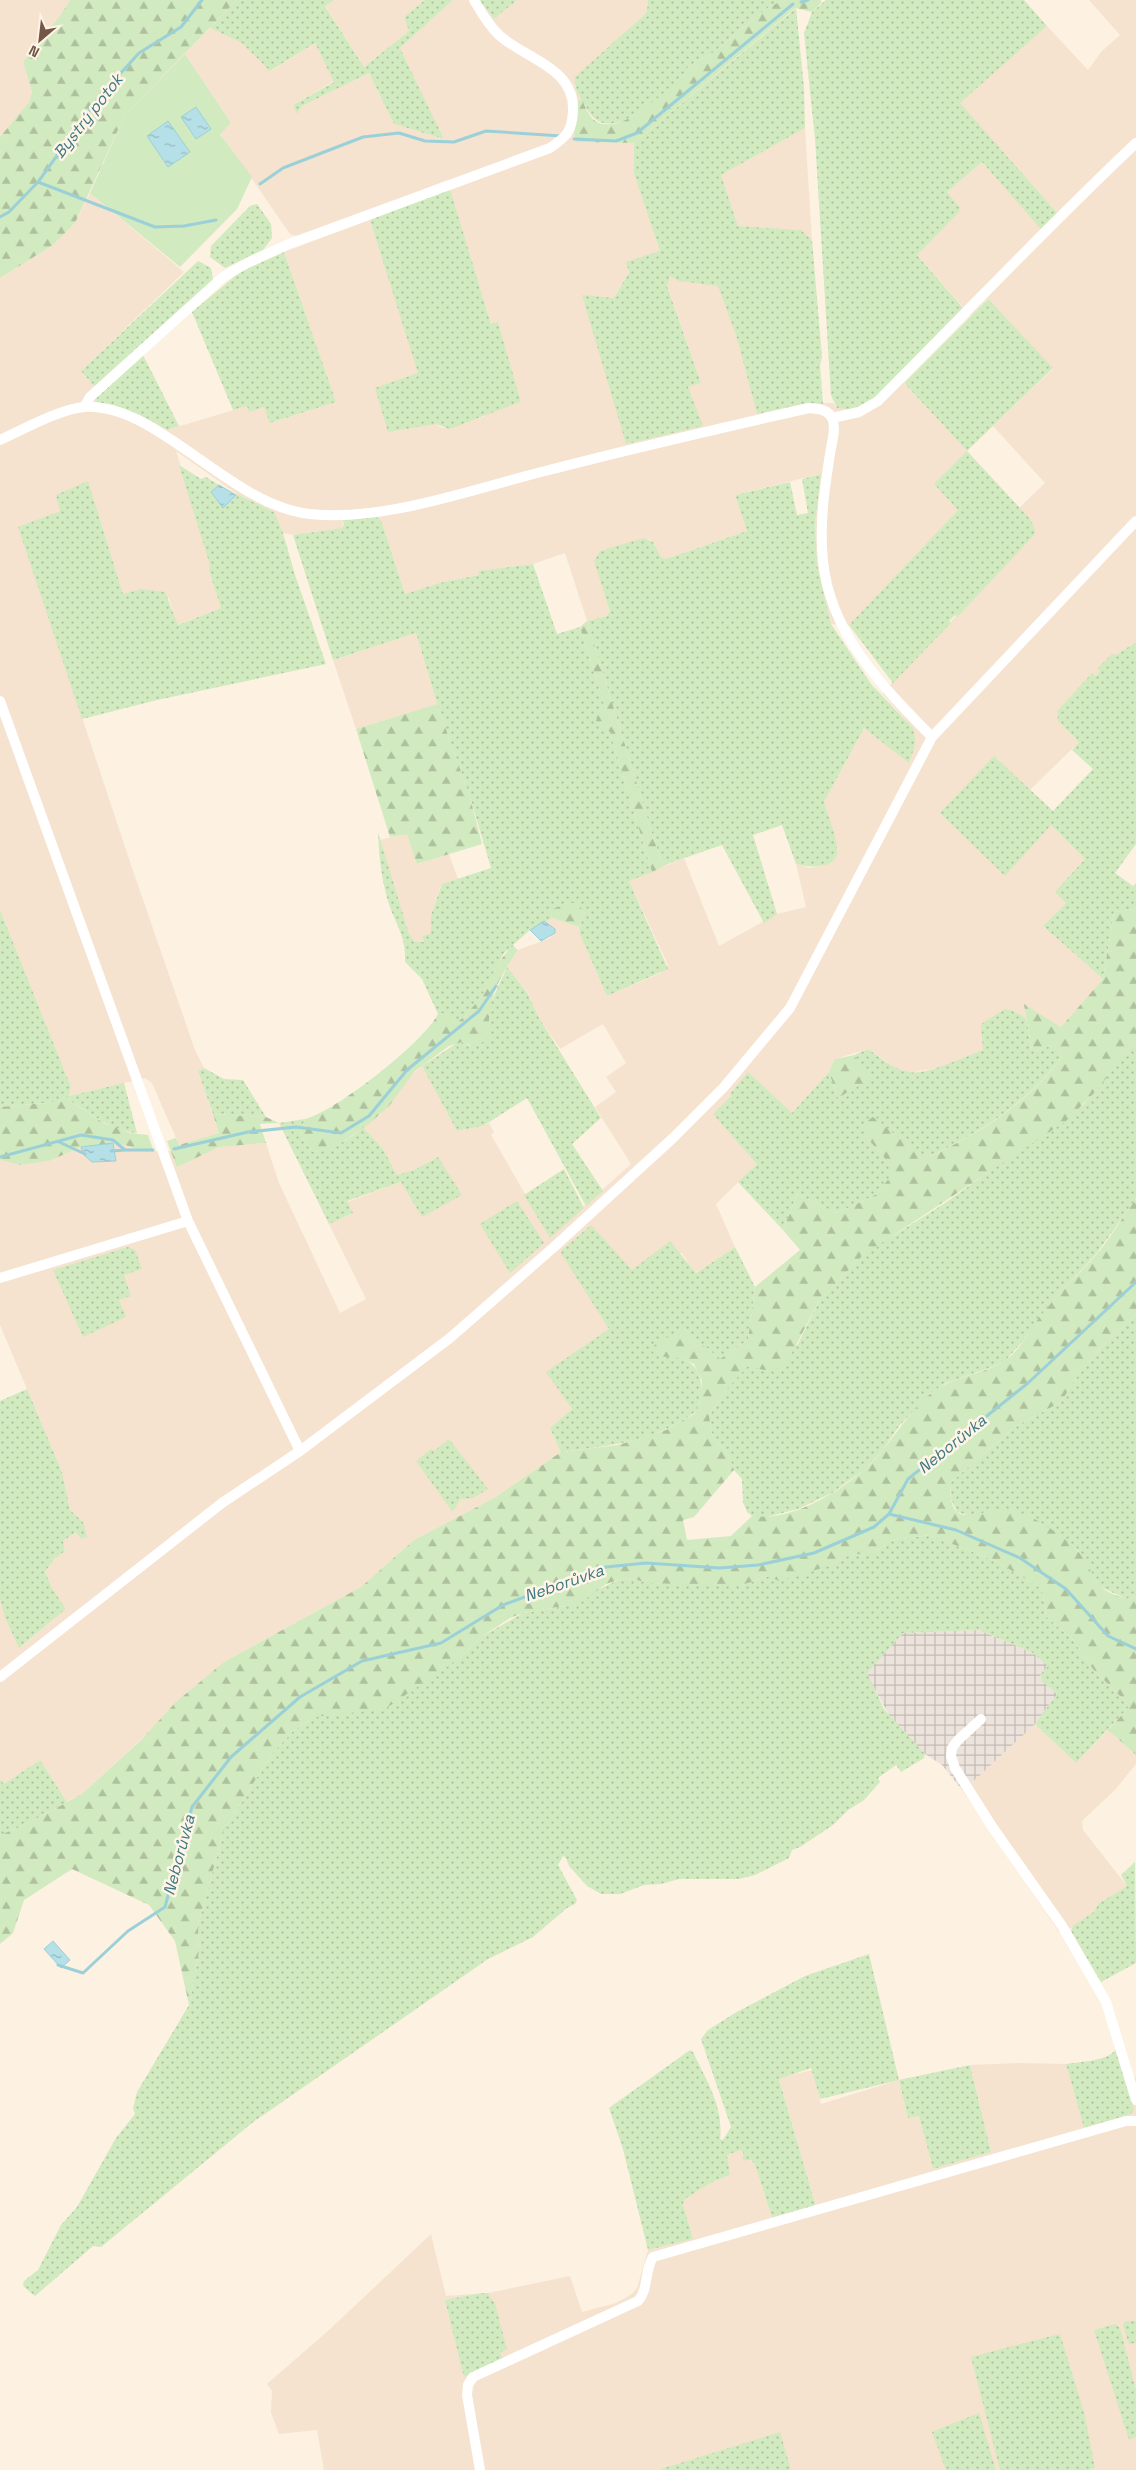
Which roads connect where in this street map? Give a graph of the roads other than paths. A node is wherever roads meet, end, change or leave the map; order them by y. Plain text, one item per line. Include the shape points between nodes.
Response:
1 (474, 0) edge
2 (1136, 143) edge
3 (84, 407) junction
4 (832, 418) junction
5 (0, 440) edge
6 (1136, 522) edge
7 (0, 701) edge
8 (932, 737) junction
9 (188, 1221) junction
10 (0, 1278) edge
11 (300, 1451) junction
12 (0, 1677) edge
13 (981, 1719) dead end
14 (1136, 2100) edge
15 (1136, 2122) edge
16 (480, 2470) edge

1 - 3 street via 499,35 550,67 564,81 573,102 567,136 550,148 289,244 249,262 216,283 90,397
2 - 4 street via 1058,216 975,305 878,401 859,412
3 - 4 street via 119,413 139,422 246,492 285,508 328,516 374,514 626,450 809,408 824,410
3 - 5 street
4 - 8 street via 834,431 826,475 822,530 823,561 832,606 852,646
6 - 8 street
7 - 9 street
8 - 11 street via 790,1008 724,1087 561,1241 450,1338
9 - 10 street
9 - 11 street
11 - 12 street via 222,1503
13 - 14 street via 952,1748 955,1768 990,1825 1062,1926 1106,2002
15 - 16 street via 1126,2121 653,2258 638,2301 473,2377 467,2395

